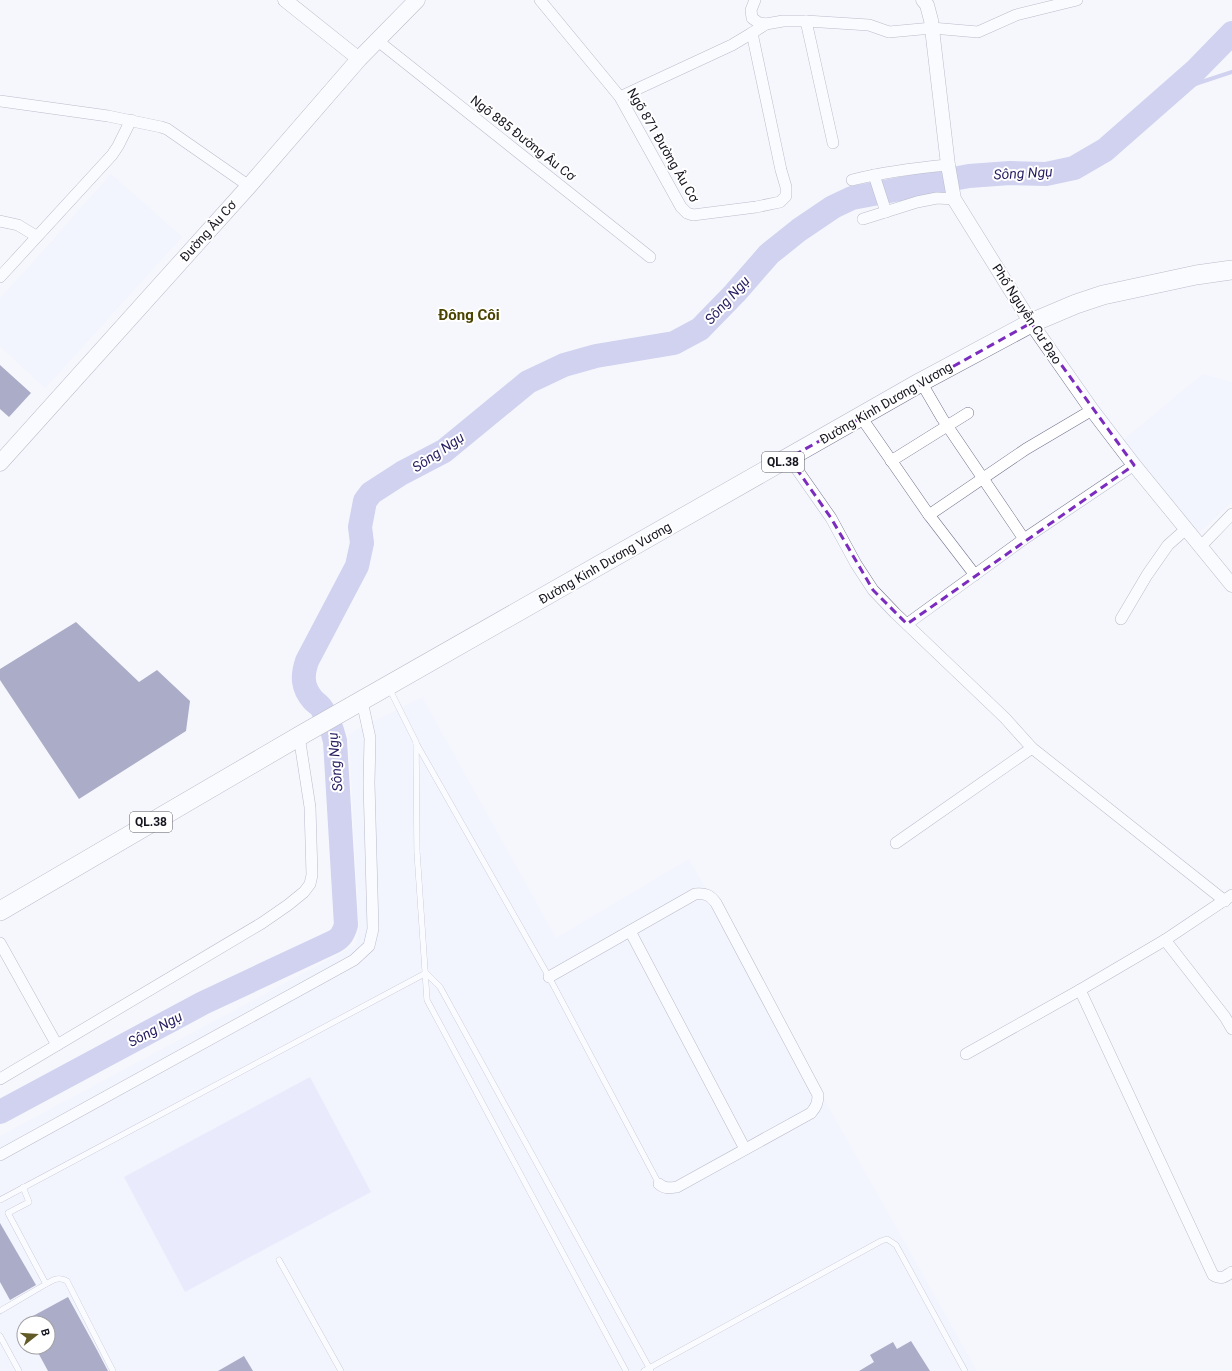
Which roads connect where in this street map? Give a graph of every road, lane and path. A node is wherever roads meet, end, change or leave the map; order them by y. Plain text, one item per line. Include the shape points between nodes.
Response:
1 (285, 0) edge
2 (417, 0) edge
3 (540, 0) edge
4 (755, 0) edge
5 (923, 0) edge
6 (1077, 0) edge
7 (806, 21) junction
8 (766, 24) junction
9 (932, 28) junction
10 (752, 33) junction
11 (378, 41) junction
12 (360, 59) junction
13 (620, 97) junction
14 (0, 101) edge
15 (131, 120) junction
16 (833, 142) dead end
17 (948, 165) junction
18 (874, 175) junction
19 (852, 180) dead end
20 (249, 186) junction
21 (954, 199) junction
22 (886, 212) junction
23 (863, 219) dead end
24 (0, 221) edge
25 (36, 236) junction
26 (650, 257) dead end
27 (1232, 270) edge
28 (0, 277) edge
29 (1031, 323) junction
30 (921, 382) junction
31 (1092, 410) junction
32 (968, 413) dead end
33 (861, 417) junction
34 (947, 426) junction
35 (789, 458) junction
36 (891, 461) junction
37 (0, 463) edge
38 (1134, 465) junction
39 (983, 478) junction
40 (1232, 514) edge
41 (929, 515) junction
42 (1186, 529) junction
43 (1024, 539) junction
44 (1201, 546) junction
45 (975, 575) junction
46 (1232, 585) edge
47 (1120, 619) dead end
48 (907, 624) junction
49 (388, 686) junction
50 (358, 703) junction
51 (301, 735) junction
52 (416, 742) junction
53 (1032, 748) junction
54 (896, 844) dead end
55 (1228, 898) edge
56 (0, 911) edge
57 (630, 931) junction
58 (1165, 940) junction
59 (0, 943) edge
60 (426, 972) junction
61 (549, 976) junction
62 (1080, 990) junction
63 (1232, 1029) edge
64 (57, 1044) junction
65 (966, 1054) dead end
66 (0, 1079) edge
67 (745, 1149) junction
68 (0, 1155) edge
69 (659, 1184) joint
70 (22, 1187) junction
71 (0, 1200) edge
72 (278, 1260) dead end
73 (1232, 1272) edge
74 (46, 1284) junction
75 (0, 1311) edge
76 (0, 1336) edge
77 (648, 1370) edge
78 (20, 1371) edge
79 (113, 1371) edge
80 (341, 1371) edge
81 (626, 1371) edge
82 (965, 1371) edge

1 - 12 street
2 - 11 main road, Đường Âu Cơ
3 - 13 street, Ngõ 871 Đường Âu Cơ
4 - 8 street via 752,18
5 - 9 street, Phố Nguyễn Cư Đạo via 927,5
6 - 9 street via 1016,15 978,32
7 - 8 street
7 - 9 street via 869,25 890,32
7 - 16 street
8 - 10 street
9 - 17 street, Phố Nguyễn Cư Đạo
10 - 13 street via 732,45
10 - 13 street, Ngõ 871 Đường Âu Cơ via 786,188 786,196 780,202 693,215 687,213 681,207
11 - 12 main road, Đường Âu Cơ
11 - 26 street, Ngõ 885 Đường Âu Cơ
12 - 20 main road, Đường Âu Cơ
14 - 15 street
15 - 20 street via 167,129
15 - 25 street via 112,155
17 - 18 street via 910,168
17 - 21 street, Phố Nguyễn Cư Đạo
18 - 19 street
18 - 22 street
20 - 37 main road, Đường Âu Cơ
21 - 22 street via 937,198
21 - 29 street, Phố Nguyễn Cư Đạo
22 - 23 street
24 - 25 street via 18,225
25 - 28 street
27 - 29 highway, Đường Kinh Dương Vương / QL.38 via 1103,295
29 - 30 highway, Đường Kinh Dương Vương / QL.38
29 - 31 street, Phố Nguyễn Cư Đạo
30 - 33 highway, Đường Kinh Dương Vương / QL.38
30 - 34 street
31 - 38 street, Phố Nguyễn Cư Đạo
31 - 39 street
32 - 34 street
33 - 35 highway, Đường Kinh Dương Vương / QL.38
33 - 36 street
34 - 36 street
34 - 39 street
35 - 48 street via 831,518 856,564 874,590
35 - 49 highway, Đường Kinh Dương Vương / QL.38
36 - 41 street
38 - 42 street, Phố Nguyễn Cư Đạo
38 - 43 street
39 - 41 street
39 - 43 street
40 - 44 street
41 - 45 street
42 - 44 street, Phố Nguyễn Cư Đạo
42 - 47 street via 1168,545
43 - 45 street
44 - 46 street, Phố Nguyễn Cư Đạo
45 - 48 street
48 - 53 street via 1005,718
49 - 50 highway, Đường Kinh Dương Vương / QL.38
49 - 52 lane
50 - 51 highway, Đường Kinh Dương Vương / QL.38
50 - 68 street via 370,738 373,929 368,946 354,960
51 - 56 highway, Đường Kinh Dương Vương / QL.38
51 - 64 street via 310,807 312,858 310,884 304,892 262,923
52 - 60 lane via 417,852
52 - 61 lane
53 - 54 street
53 - 55 street
55 - 58 street
57 - 61 street
57 - 67 street
57 - 67 street via 695,894 704,893 712,897 818,1095 816,1107 811,1112
58 - 62 street
58 - 63 street
59 - 64 street
60 - 70 lane
60 - 77 lane via 440,987
60 - 81 lane via 428,1000
61 - 69 lane
62 - 65 street
62 - 73 street via 1213,1275 1223,1278
64 - 66 street
67 - 69 street via 677,1187 669,1188
70 - 71 lane
70 - 74 lane via 29,1202 8,1214
72 - 80 lane
74 - 75 lane
74 - 79 lane via 58,1278 67,1281
76 - 78 lane
77 - 82 lane via 887,1240 896,1245

